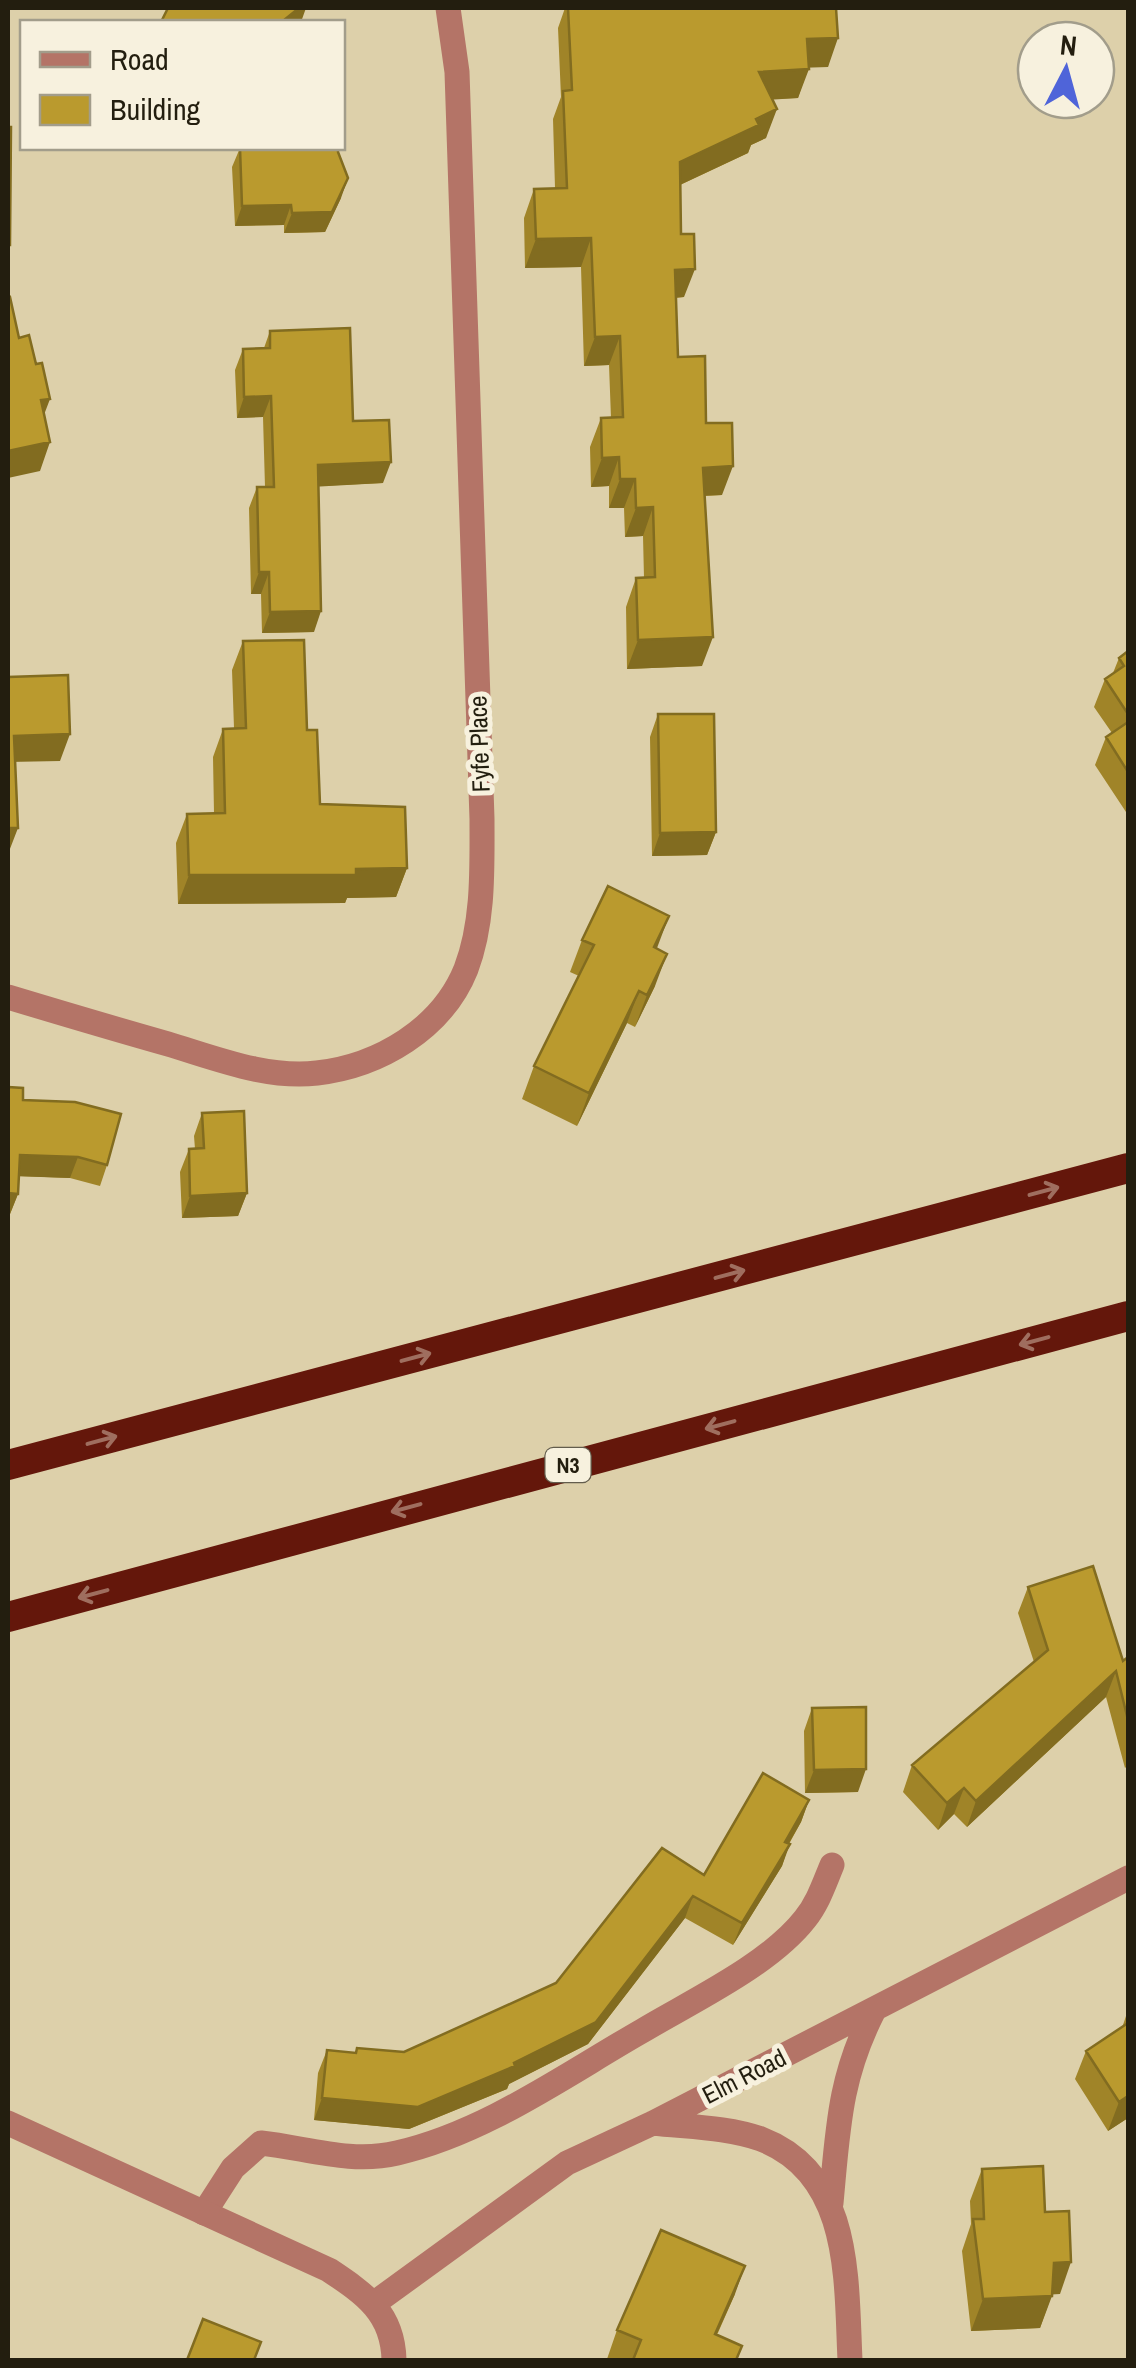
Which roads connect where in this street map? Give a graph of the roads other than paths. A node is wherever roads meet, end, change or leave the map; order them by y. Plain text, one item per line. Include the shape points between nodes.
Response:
1 (448, 8) edge
2 (8, 997) edge
3 (1128, 1168) edge
4 (1128, 1316) edge
5 (8, 1465) edge
6 (8, 1617) edge
7 (832, 1865) dead end
8 (1128, 1878) edge
9 (874, 2010) junction
10 (8, 2123) edge
11 (653, 2123) junction
12 (830, 2203) junction
13 (204, 2213) junction
14 (376, 2302) junction
15 (394, 2360) edge
16 (850, 2360) edge

1 - 2 street, Fyfe Place via 457,72 482,818 480,900 465,971 424,1028 390,1051 315,1073 267,1071
5 -> 3 highway
4 -> 6 highway, N3
7 - 13 street via 804,1921 774,1948 513,2105 438,2142 394,2154 347,2158 261,2143 232,2168
8 - 9 street, Elm Road
9 - 11 street, Elm Road
9 - 12 street via 847,2070
10 - 13 street
11 - 12 street via 762,2140 811,2170
11 - 14 street, Elm Road via 567,2162
12 - 16 street via 845,2262
13 - 14 street via 329,2270
14 - 15 street via 394,2341

